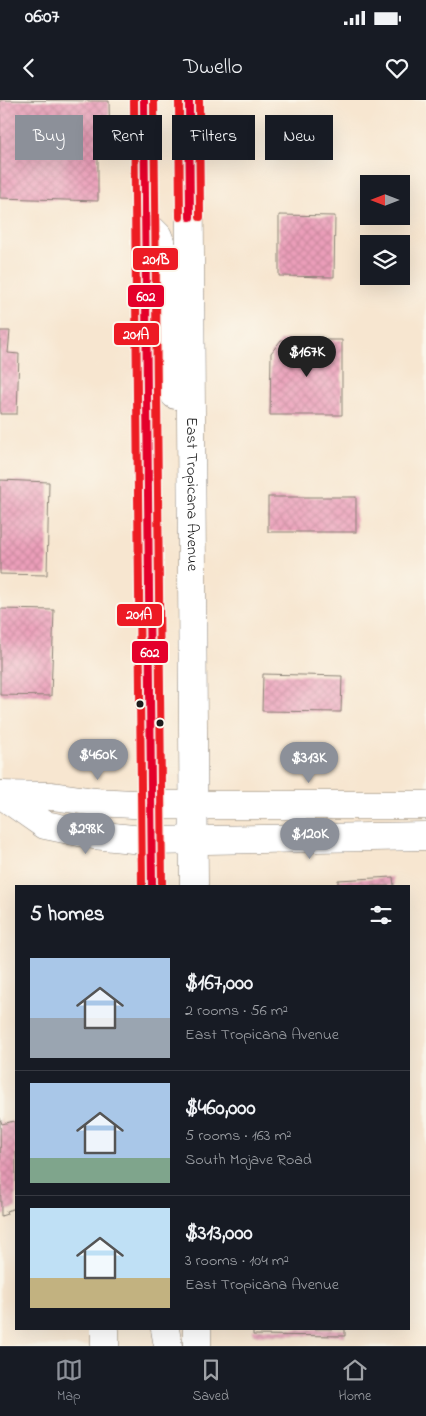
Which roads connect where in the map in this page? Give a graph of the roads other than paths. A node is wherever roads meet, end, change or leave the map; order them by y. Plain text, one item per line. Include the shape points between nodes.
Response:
1 (144, 100) edge
2 (189, 100) edge
3 (146, 224) junction
4 (191, 426) junction
5 (1, 795) edge
6 (152, 805) junction
7 (426, 805) edge
8 (193, 806) junction
9 (426, 836) edge
10 (193, 840) junction
11 (152, 841) junction
12 (152, 885) edge
13 (194, 885) edge
14 (153, 1330) edge
15 (165, 1330) edge
16 (197, 1330) edge
17 (153, 1346) edge
18 (168, 1346) edge
19 (197, 1346) edge

1 - 3 main road
2 - 4 main road, East Tropicana Avenue
3 - 4 main road via 158,236 165,255 176,406 182,419
3 - 6 main road
4 - 8 main road, East Tropicana Avenue
5 - 6 main road
5 - 11 main road via 45,825 94,835
6 - 8 main road
6 - 11 main road
7 - 8 main road
8 - 10 main road, East Tropicana Avenue
9 - 10 main road
10 - 11 main road
10 - 13 main road, East Tropicana Avenue
11 - 12 main road
14 - 17 main road
15 - 18 main road
16 - 19 main road

